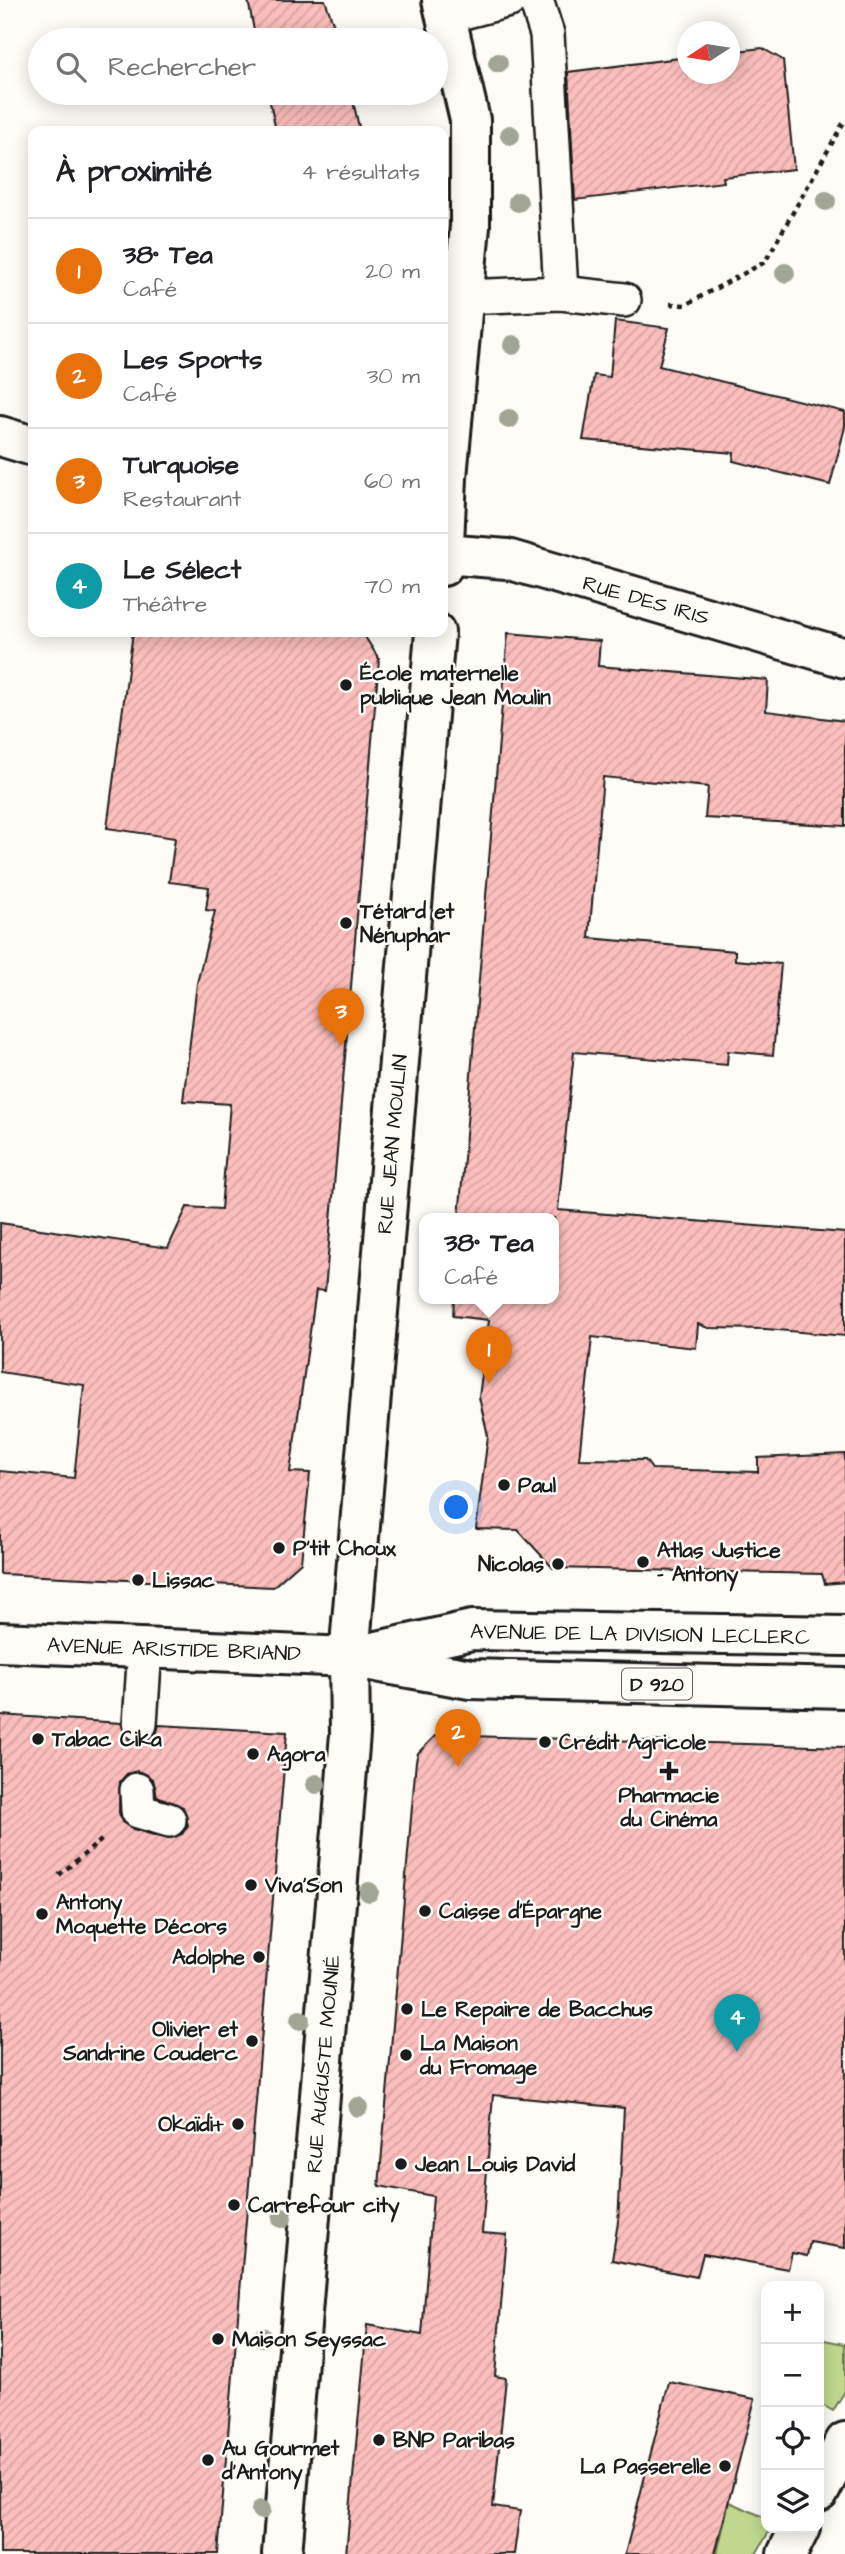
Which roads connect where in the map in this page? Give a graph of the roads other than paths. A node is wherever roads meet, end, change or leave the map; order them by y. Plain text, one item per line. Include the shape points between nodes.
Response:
1 (509, 0) edge
2 (536, 0) edge
3 (444, 8) edge
4 (561, 293) junction
5 (464, 297) junction
6 (624, 300) road end
7 (0, 436) edge
8 (28, 444) edge
9 (448, 466) edge
10 (448, 558) edge
11 (435, 637) edge
12 (845, 658) edge
13 (845, 1636) edge
14 (0, 1642) edge
15 (145, 1648) junction
16 (349, 1657) junction
17 (845, 1688) edge
18 (140, 1724) dead end
19 (137, 1801) road end
20 (169, 1820) dead end
21 (845, 2442) edge
22 (824, 2482) edge
23 (797, 2533) edge
24 (282, 2554) edge
25 (786, 2554) edge

1 - 3 lane
2 - 4 lane via 547,34
3 - 5 main road via 470,120 470,226
4 - 5 lane
4 - 6 lane
5 - 9 main road
7 - 8 main road
10 - 12 main road, RUE DES IRIS via 507,559
11 - 16 main road, RUE JEAN MOULIN
13 - 16 main road, AVENUE DE LA DIVISION LECLERC / D 920 via 472,1630
14 - 15 main road, AVENUE ARISTIDE BRIAND / D 920
15 - 16 main road, AVENUE ARISTIDE BRIAND / D 920
15 - 18 lane
16 - 17 main road, D 920 via 470,1679
16 - 24 main road, RUE AUGUSTE MOUNIÉ via 350,1734
19 - 20 lane
21 - 22 main road
23 - 25 main road

